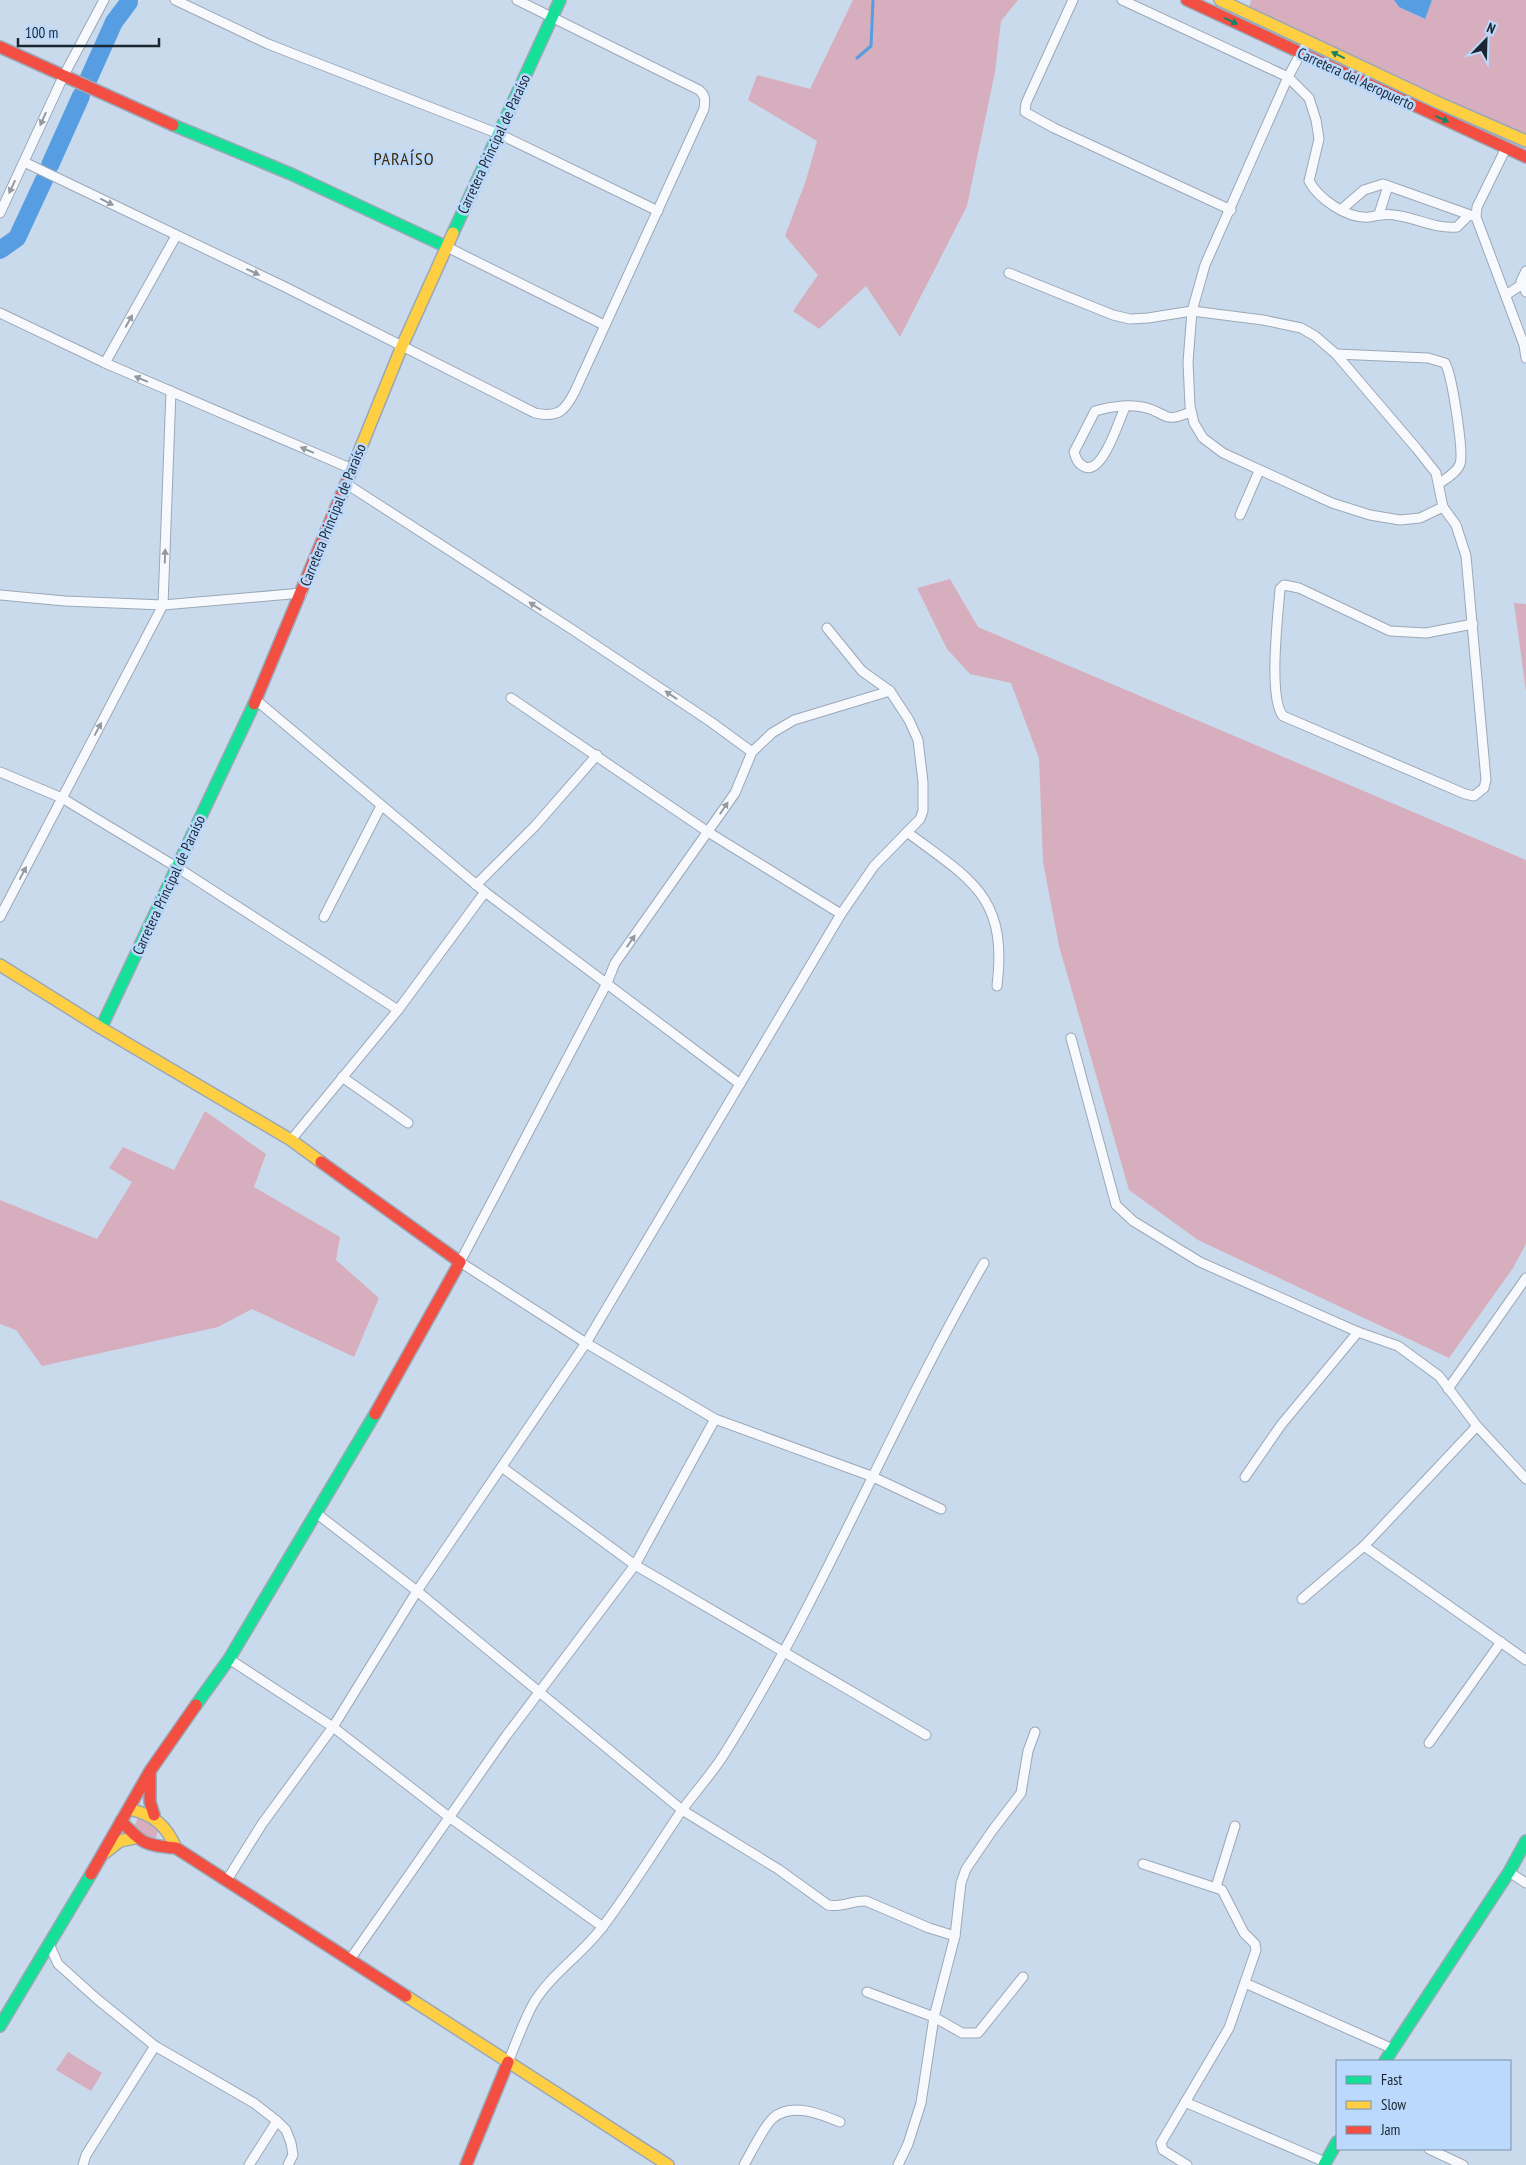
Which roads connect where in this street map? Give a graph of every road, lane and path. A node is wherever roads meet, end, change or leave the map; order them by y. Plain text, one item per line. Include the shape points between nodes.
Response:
1 (104, 0) edge
2 (175, 0) edge
3 (517, 0) edge
4 (560, 0) edge
5 (1073, 0) edge
6 (1122, 0) edge
7 (1187, 0) edge
8 (1220, 0) edge
9 (551, 18) junction
10 (1308, 40) junction
11 (0, 47) edge
12 (1301, 53) junction
13 (63, 77) junction
14 (1288, 77) junction
15 (499, 134) junction
16 (1526, 141) edge
17 (1506, 148) junction
18 (1526, 157) edge
19 (24, 162) junction
20 (1388, 186) junction
21 (1342, 209) junction
22 (1231, 210) junction
23 (658, 211) junction
24 (0, 213) edge
25 (1379, 214) junction
26 (1472, 216) junction
27 (176, 236) junction
28 (446, 247) junction
29 (1526, 271) edge
30 (1010, 273) dead end
31 (1524, 288) edge
32 (1506, 295) junction
33 (1192, 311) junction
34 (0, 312) edge
35 (604, 325) junction
36 (402, 346) junction
37 (1336, 354) junction
38 (1526, 358) edge
39 (105, 363) junction
40 (171, 392) junction
41 (1125, 407) junction
42 (1191, 412) junction
43 (352, 469) junction
44 (1259, 471) junction
45 (345, 483) junction
46 (1440, 483) junction
47 (1443, 507) junction
48 (1240, 515) dead end
49 (302, 593) junction
50 (0, 596) edge
51 (163, 605) junction
52 (1473, 624) junction
53 (826, 628) dead end
54 (890, 691) junction
55 (511, 698) dead end
56 (256, 700) junction
57 (752, 752) junction
58 (597, 755) junction
59 (0, 772) edge
60 (62, 798) junction
61 (381, 806) junction
62 (708, 832) junction
63 (908, 832) junction
64 (178, 868) junction
65 (476, 885) junction
66 (485, 892) junction
67 (840, 914) junction
68 (0, 916) edge
69 (324, 917) dead end
70 (0, 965) edge
71 (607, 983) junction
72 (997, 986) dead end
73 (398, 1010) junction
74 (101, 1028) junction
75 (1071, 1038) dead end
76 (342, 1077) junction
77 (740, 1084) junction
78 (408, 1123) dead end
79 (291, 1140) junction
80 (460, 1262) junction
81 (984, 1263) dead end
82 (1526, 1278) edge
83 (1358, 1332) junction
84 (586, 1343) junction
85 (1448, 1389) junction
86 (715, 1419) junction
87 (1477, 1426) junction
88 (503, 1468) junction
89 (871, 1476) junction
90 (1245, 1477) dead end
91 (1526, 1480) edge
92 (942, 1509) dead end
93 (316, 1513) junction
94 (1364, 1546) junction
95 (635, 1565) junction
96 (417, 1591) junction
97 (1302, 1599) dead end
98 (1501, 1642) junction
99 (784, 1653) junction
100 (229, 1659) junction
101 (1526, 1660) edge
102 (540, 1692) junction
103 (333, 1728) junction
104 (1035, 1732) dead end
105 (926, 1734) dead end
106 (1429, 1743) dead end
107 (150, 1771) junction
108 (129, 1809) junction
109 (682, 1810) junction
110 (154, 1816) junction
111 (449, 1817) junction
112 (121, 1821) junction
113 (1234, 1826) dead end
114 (135, 1838) junction
115 (1526, 1841) edge
116 (176, 1848) junction
117 (100, 1857) junction
118 (1143, 1864) dead end
119 (1508, 1872) junction
120 (228, 1880) junction
121 (1526, 1883) edge
122 (1216, 1887) junction
123 (603, 1927) junction
124 (955, 1936) junction
125 (50, 1946) junction
126 (351, 1958) junction
127 (40, 1961) junction
128 (58, 1964) junction
129 (1024, 1977) dead end
130 (1245, 1984) junction
131 (867, 1992) dead end
132 (934, 2017) junction
133 (0, 2026) edge
134 (155, 2046) junction
135 (1393, 2049) junction
136 (1387, 2060) edge
137 (508, 2062) junction
138 (1186, 2102) junction
139 (277, 2121) junction
140 (840, 2122) dead end
141 (1336, 2144) edge
142 (1431, 2150) edge
143 (1325, 2164) edge
144 (83, 2165) edge
145 (249, 2165) edge
146 (288, 2165) edge
147 (466, 2165) edge
148 (668, 2165) edge
149 (744, 2165) edge
150 (898, 2165) edge
151 (1187, 2165) edge
152 (1463, 2165) edge

1 - 13 street
2 - 15 street via 268,44
3 - 9 street
4 - 9 street, Carretera Principal de Paraíso
5 - 22 street via 1025,112
6 - 14 street
7 -> 12 street, Carretera del Aeropuerto
8 - 10 street, Carretera del Aeropuerto
9 - 15 street, Carretera Principal de Paraíso
9 - 23 street via 704,94 704,109
10 - 12 street
16 -> 10 street, Carretera del Aeropuerto
11 - 13 street
12 - 14 street
12 -> 17 street, Carretera del Aeropuerto
13 -> 19 street
13 - 28 street via 291,174
14 - 21 street via 1309,98 1316,120 1319,138 1309,180 1317,194
14 - 22 street
15 - 23 street
15 - 28 street, Carretera Principal de Paraíso
17 - 18 street, Carretera del Aeropuerto
17 - 26 street
19 -> 24 street
19 -> 27 street
20 - 21 street via 1371,186
20 - 25 street
20 - 26 street
21 - 25 street via 1369,217
22 - 33 street via 1206,265
23 - 35 street
25 - 26 street via 1450,228
26 - 32 street
27 -> 36 street
39 -> 27 street
28 - 35 street
28 - 36 street, Carretera Principal de Paraíso
29 - 31 street via 1522,277
30 - 33 street via 1130,319
31 - 32 street
32 - 38 street
33 - 37 street via 1302,328
33 - 42 street via 1188,362
34 - 39 street
35 - 36 street via 568,404 560,412 548,416
36 - 43 street, Carretera Principal de Paraíso
37 - 46 street via 1424,457
37 - 46 street via 1428,358 1445,363 1452,382 1461,457 1456,469
40 -> 39 street
43 -> 40 street
51 -> 40 street
41 - 41 street via 1107,408 1092,414 1074,452 1081,465 1088,468 1103,460
41 - 42 street via 1149,408 1168,417
42 - 44 street via 1203,438 1223,453
43 - 45 street, Carretera Principal de Paraíso
44 - 47 street via 1332,503 1370,515 1400,520 1420,518
44 - 48 street
45 - 49 street, Carretera Principal de Paraíso
57 -> 45 street via 573,630
46 - 47 street
47 - 52 street via 1456,525 1466,556
49 - 51 street
49 - 56 street, Carretera Principal de Paraíso
50 - 51 street
60 -> 51 street
52 - 52 street via 1426,633 1390,631 1299,588 1284,585 1280,589 1275,678 1278,710 1292,722 1474,796 1484,788 1486,780
53 - 54 street via 862,671
54 - 57 street via 794,720 772,733
54 - 63 street via 918,740 923,811
55 - 58 street
56 - 61 street
56 - 64 street, Carretera Principal de Paraíso
62 -> 57 street via 735,793
58 - 62 street
58 - 65 street via 535,826
59 - 60 street
60 - 64 street
68 -> 60 street
61 - 65 street
61 - 69 street
62 - 67 street
71 -> 62 street via 615,963
63 - 67 street via 874,866
63 - 72 street via 968,878 982,893 994,916 1000,962
64 - 73 street
64 - 74 street, Carretera Principal de Paraíso
65 - 66 street
66 - 71 street
66 - 73 street
67 - 77 street
70 - 74 street
71 - 77 street
71 - 80 street
73 - 76 street
74 - 79 street
75 - 83 street via 1116,1205 1133,1221 1200,1262
76 - 78 street
76 - 79 street
77 - 84 street
79 - 80 street
80 - 84 street
80 - 93 street via 403,1367
81 - 89 street via 954,1314
82 - 85 street
83 - 85 street via 1398,1346 1439,1376
83 - 90 street via 1281,1425
84 - 86 street
84 - 88 street
85 - 87 street
86 - 89 street
86 - 95 street
87 - 91 street
87 - 94 street
88 - 95 street
88 - 96 street
89 - 92 street
89 - 99 street
93 - 96 street
93 - 100 street
94 - 97 street
94 - 98 street
95 - 99 street
95 - 102 street
96 - 102 street
96 - 103 street
98 - 101 street
98 - 106 street
99 - 105 street
99 - 109 street via 722,1758
100 - 103 street
100 - 107 street
102 - 109 street
102 - 111 street
103 - 111 street
103 - 120 street via 262,1824
104 - 124 street via 1028,1751 1021,1793 966,1869 961,1883
107 - 108 street
107 - 110 street via 150,1802
108 - 110 street
108 - 112 street
109 - 123 street
109 - 124 street via 778,1869 828,1905 866,1901
110 - 116 street via 169,1832
111 - 123 street
111 - 126 street
112 - 114 street
112 - 117 street
113 - 122 street
114 - 116 street via 151,1846
114 - 117 street via 114,1844
115 - 119 street
116 - 120 street
117 - 125 street
118 - 122 street
119 - 121 street
119 - 135 street
120 - 126 street
122 - 130 street via 1222,1890 1238,1923 1255,1944
123 - 137 street via 533,2005
124 - 132 street
125 - 127 street
125 - 128 street
126 - 137 street
127 - 128 street
127 - 133 street
128 - 134 street
129 - 132 street via 978,2032 962,2033
130 - 135 street
130 - 138 street via 1229,2028
131 - 132 street
132 - 150 street via 921,2103
134 - 139 street via 254,2103
134 - 144 street via 86,2155
135 - 136 street
137 - 147 street
137 - 148 street
138 - 143 street
138 - 151 street via 1172,2121 1161,2146 1169,2156
139 - 145 street
139 - 146 street via 286,2130 291,2143 293,2155
140 - 149 street via 814,2112 789,2110 773,2118
141 - 143 street
142 - 152 street

